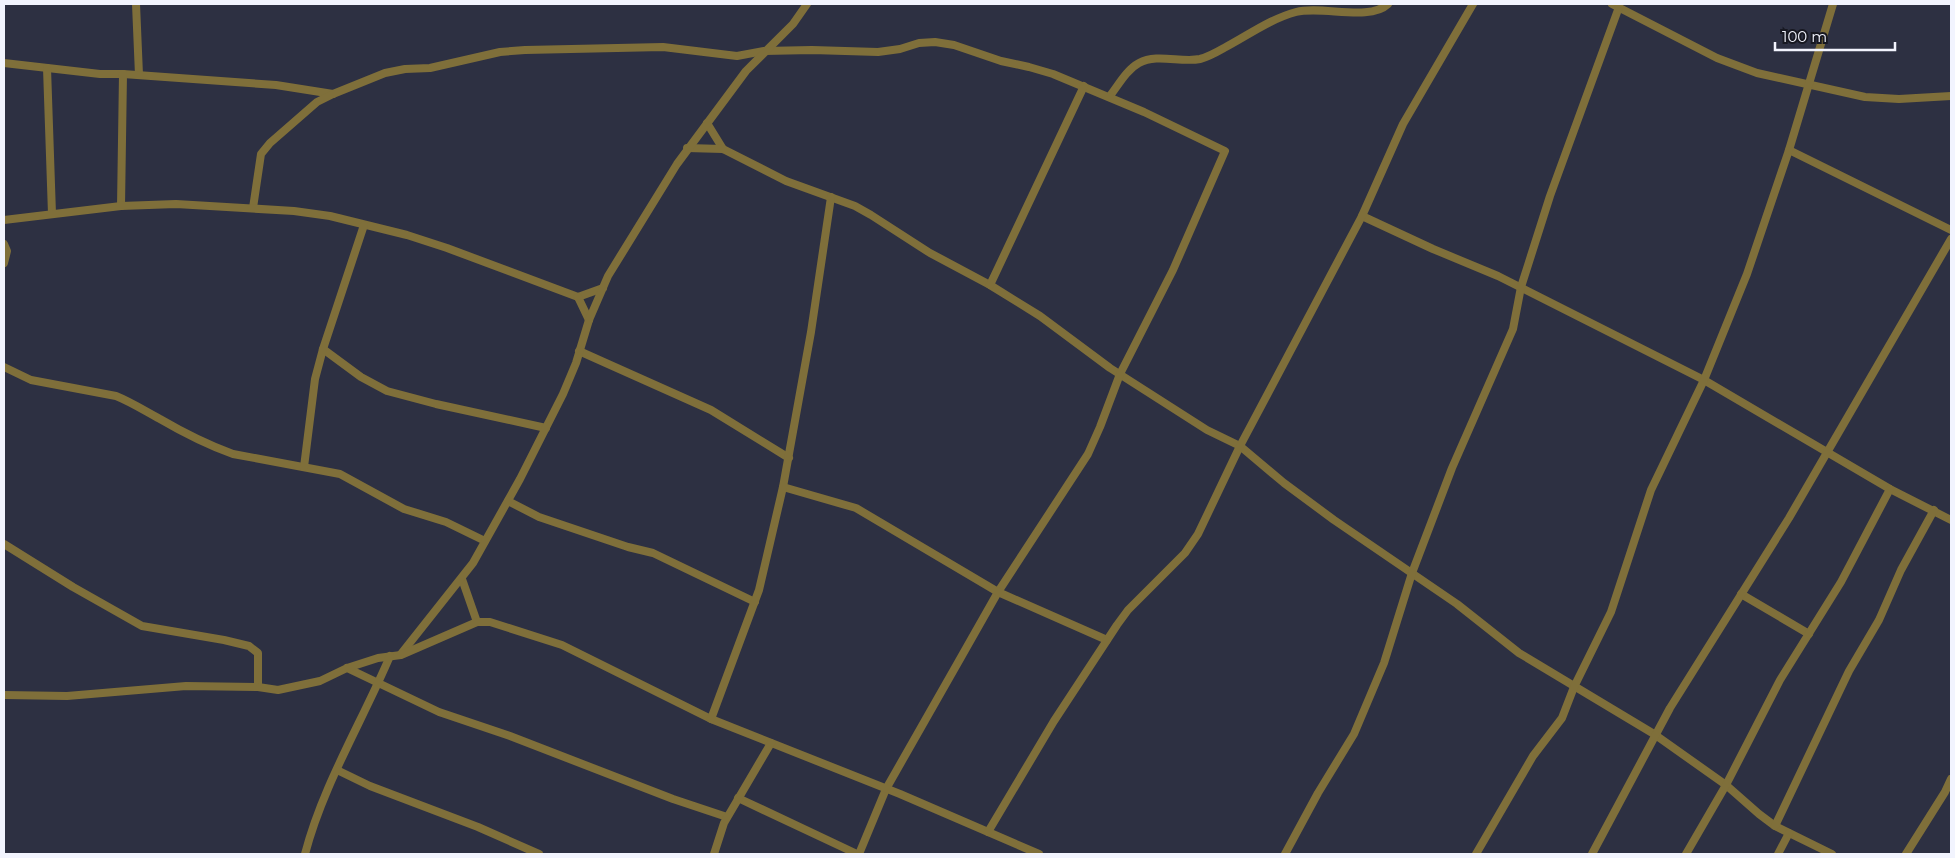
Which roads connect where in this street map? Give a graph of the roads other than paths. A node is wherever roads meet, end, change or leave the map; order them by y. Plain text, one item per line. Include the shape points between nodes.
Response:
1 (136, 4) edge
2 (807, 4) edge
3 (1388, 4) edge
4 (1473, 4) edge
5 (1833, 4) edge
6 (1615, 5) edge
7 (764, 52) junction
8 (4, 63) edge
9 (47, 68) junction
10 (122, 74) junction
11 (139, 75) junction
12 (1084, 86) junction
13 (1809, 86) junction
14 (333, 94) junction
15 (1951, 96) edge
16 (1109, 97) junction
17 (707, 123) junction
18 (687, 148) junction
19 (723, 149) junction
20 (1788, 150) junction
21 (831, 197) junction
22 (121, 206) junction
23 (253, 208) junction
24 (52, 214) junction
25 (1362, 216) junction
26 (4, 220) edge
27 (364, 225) junction
28 (1951, 230) edge
29 (1951, 239) edge
30 (4, 244) edge
31 (4, 263) edge
32 (990, 285) junction
33 (1521, 287) junction
34 (603, 288) junction
35 (578, 297) junction
36 (589, 320) junction
37 (323, 349) junction
38 (579, 351) junction
39 (4, 367) edge
40 (1120, 374) junction
41 (1704, 380) junction
42 (546, 428) junction
43 (1240, 446) junction
44 (1827, 451) junction
45 (789, 458) junction
46 (304, 467) junction
47 (783, 487) junction
48 (1890, 489) junction
49 (508, 502) junction
50 (1934, 510) junction
51 (1951, 520) edge
52 (485, 542) junction
53 (4, 544) edge
54 (1412, 573) junction
55 (462, 579) junction
56 (998, 592) junction
57 (1741, 594) junction
58 (755, 602) junction
59 (478, 622) junction
60 (1809, 634) junction
61 (1107, 640) junction
62 (401, 655) junction
63 (390, 656) junction
64 (347, 668) junction
65 (378, 684) junction
66 (258, 687) junction
67 (1574, 687) junction
68 (4, 695) edge
69 (711, 719) junction
70 (1654, 734) junction
71 (771, 743) junction
72 (337, 770) junction
73 (1951, 779) edge
74 (1726, 785) junction
75 (886, 789) junction
76 (1948, 794) edge
77 (738, 798) junction
78 (727, 817) junction
79 (1775, 826) junction
80 (988, 832) junction
81 (1789, 833) junction
82 (305, 854) edge
83 (539, 854) edge
84 (714, 854) edge
85 (858, 854) edge
86 (1039, 854) edge
87 (1285, 854) edge
88 (1476, 854) edge
89 (1592, 854) edge
90 (1686, 854) edge
91 (1778, 854) edge
92 (1832, 854) edge
93 (1906, 854) edge

1 - 11 street
2 - 7 street via 793,24
3 - 16 street via 1380,10 1360,13 1318,9 1296,12 1278,18 1200,59 1140,62
4 - 25 street via 1403,124
5 - 13 street
6 - 13 street via 1718,58 1757,73
6 - 33 street
7 - 12 street via 878,52 935,42 1029,67
7 - 14 street via 737,56 663,47 500,52 430,68 385,73
7 - 17 street
8 - 9 street
9 - 10 street
9 - 24 street
10 - 11 street
10 - 22 street
11 - 14 street via 276,85
12 - 16 street
12 - 32 street
13 - 15 street via 1865,97
13 - 20 street
14 - 23 street via 317,102 261,154
16 - 40 street via 1225,151 1173,270
17 - 18 street
17 - 19 street
18 - 19 street
18 - 34 street
19 - 21 street via 786,181
20 - 28 street
20 - 41 street via 1747,274
21 - 32 street via 871,215 930,253
21 - 45 street
22 - 23 street via 176,204
22 - 24 street
23 - 27 street via 330,216
24 - 26 street
25 - 33 street
25 - 43 street
27 - 35 street via 447,248
27 - 37 street
29 - 44 street
30 - 31 street via 7,251
32 - 40 street via 1040,316
33 - 41 street
33 - 54 street via 1505,351 1452,468
34 - 35 street
34 - 36 street
35 - 36 street
36 - 38 street
37 - 42 street via 361,378 388,391
37 - 46 street via 315,380
38 - 42 street
38 - 45 street via 711,410
39 - 46 street via 31,380 116,396 209,445 233,454
40 - 43 street via 1206,430
40 - 56 street via 1088,454
41 - 44 street
41 - 67 street via 1651,490 1611,612
42 - 49 street
43 - 54 street via 1334,520
43 - 61 street via 1198,534 1185,553 1128,610
44 - 48 street
44 - 57 street
45 - 47 street
46 - 52 street via 340,474 404,509 446,522
47 - 56 street via 856,508
47 - 58 street
48 - 50 street
48 - 60 street via 1841,582
49 - 52 street
49 - 58 street via 539,517 653,553
50 - 51 street
50 - 79 street via 1901,570 1879,620 1849,670
52 - 55 street
53 - 66 street via 142,626 249,646 258,653
54 - 67 street via 1519,653
54 - 87 street via 1384,663 1354,734
55 - 59 street
55 - 62 street
56 - 61 street
56 - 75 street
57 - 60 street
57 - 70 street
58 - 69 street
59 - 62 street
59 - 69 street via 490,622 562,645
60 - 74 street via 1780,680
61 - 80 street
62 - 63 street
63 - 64 street
63 - 65 street
64 - 65 street
64 - 66 street via 320,681 291,688
65 - 72 street
65 - 78 street via 439,712
66 - 68 street via 186,686 67,696
67 - 70 street
67 - 88 street via 1562,718 1533,756
69 - 71 street
70 - 74 street
70 - 89 street
71 - 75 street
71 - 77 street
72 - 82 street via 310,833
72 - 83 street
73 - 76 street
74 - 79 street
74 - 90 street
75 - 80 street
75 - 85 street
76 - 93 street
77 - 78 street
77 - 85 street
78 - 84 street
79 - 81 street
80 - 86 street
81 - 91 street
81 - 92 street

